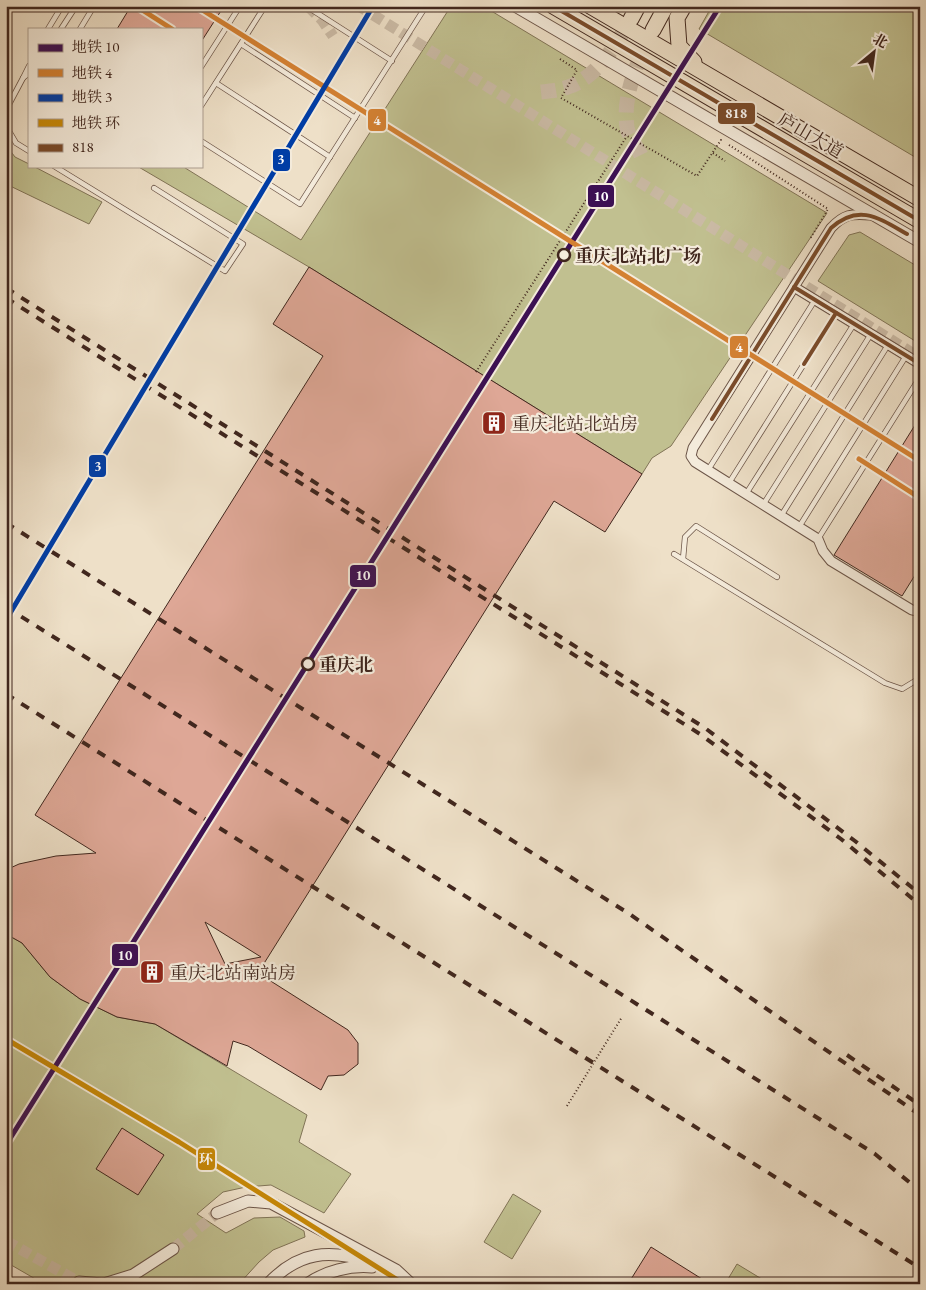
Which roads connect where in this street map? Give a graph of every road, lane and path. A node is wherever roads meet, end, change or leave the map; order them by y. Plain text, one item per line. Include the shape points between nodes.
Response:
1 (62, 6) edge
2 (76, 6) edge
3 (94, 6) edge
4 (240, 6) edge
5 (265, 6) edge
6 (306, 6) edge
7 (426, 6) edge
8 (515, 6) edge
9 (553, 6) edge
10 (590, 6) edge
11 (666, 6) edge
12 (684, 6) edge
13 (49, 28) edge
14 (62, 28) edge
15 (81, 28) edge
16 (652, 30) tunnel mouth
17 (241, 44) junction
18 (560, 59) dead end
19 (392, 60) junction
20 (202, 65) edge
21 (28, 68) edge
22 (703, 73) junction
23 (28, 74) edge
24 (23, 78) junction
25 (216, 83) junction
26 (202, 104) edge
27 (6, 110) edge
28 (355, 118) junction
29 (6, 126) edge
30 (627, 136) junction
31 (202, 143) edge
32 (28, 150) edge
33 (712, 153) junction
34 (330, 157) junction
35 (725, 161) dead end
36 (57, 168) edge
37 (154, 188) dead end
38 (920, 199) edge
39 (874, 215) junction
40 (920, 221) edge
41 (810, 239) dead end
42 (920, 242) edge
43 (794, 287) junction
44 (815, 300) junction
45 (836, 313) junction
46 (854, 324) junction
47 (871, 334) junction
48 (888, 345) junction
49 (906, 356) junction
50 (920, 364) edge
51 (476, 372) dead end
52 (920, 377) edge
53 (708, 470) junction
54 (729, 483) junction
55 (746, 494) junction
56 (763, 504) junction
57 (781, 516) junction
58 (799, 527) junction
59 (818, 539) junction
60 (674, 554) dead end
61 (683, 559) junction
62 (777, 576) dead end
63 (920, 612) edge
64 (920, 678) edge
65 (622, 1016) dead end
66 (567, 1106) dead end
67 (217, 1213) tunnel mouth
68 (174, 1249) tunnel mouth
69 (336, 1270) junction
70 (396, 1270) junction
71 (6, 1281) edge
72 (79, 1282) dead end
73 (11, 1284) edge
74 (103, 1284) edge
75 (268, 1284) edge
76 (307, 1284) edge
77 (326, 1284) edge
78 (411, 1284) edge
79 (420, 1284) edge

1 - 13 lane
2 - 14 lane
3 - 15 lane
4 - 20 lane
5 - 17 lane
6 - 19 lane
7 - 19 lane
8 - 39 street
9 - 40 main road, 庐山大道
10 - 22 main road, 庐山大道
11 - 16 main road
12 - 22 main road via 678,18 679,46
17 - 25 lane
17 - 28 lane
18 - 30 path via 577,70 561,98
19 - 28 lane
21 - 24 lane
22 - 38 main road, 庐山大道
23 - 24 lane
24 - 27 lane
25 - 26 lane
25 - 34 lane
28 - 34 lane
29 - 32 lane via 16,143
30 - 33 path via 697,176
30 - 51 path
31 - 34 lane via 300,204
33 - 35 path
33 - 41 path via 721,140 828,209
36 - 37 lane via 225,271 243,244
39 - 42 street
39 - 43 street via 853,214 838,221
43 - 44 street
43 - 53 street via 693,448 692,459
44 - 45 street
44 - 53 lane
45 - 46 street
45 - 54 lane
46 - 47 street
46 - 55 lane
47 - 48 street
47 - 56 lane
48 - 49 street
48 - 57 lane
49 - 50 street
49 - 58 lane
52 - 59 lane
53 - 54 street
54 - 55 street
55 - 56 street
56 - 57 street
57 - 58 street
58 - 59 street
59 - 63 street via 831,561
60 - 61 lane
61 - 62 lane via 685,537 696,526
61 - 64 lane via 885,683 902,688
65 - 66 path
67 - 70 street via 248,1201 271,1202
68 - 74 street via 133,1275
69 - 70 street via 359,1266
69 - 76 street
69 - 77 street
70 - 75 street via 350,1255 322,1254 286,1268
70 - 78 street
70 - 79 street
71 - 73 street
72 - 74 street

